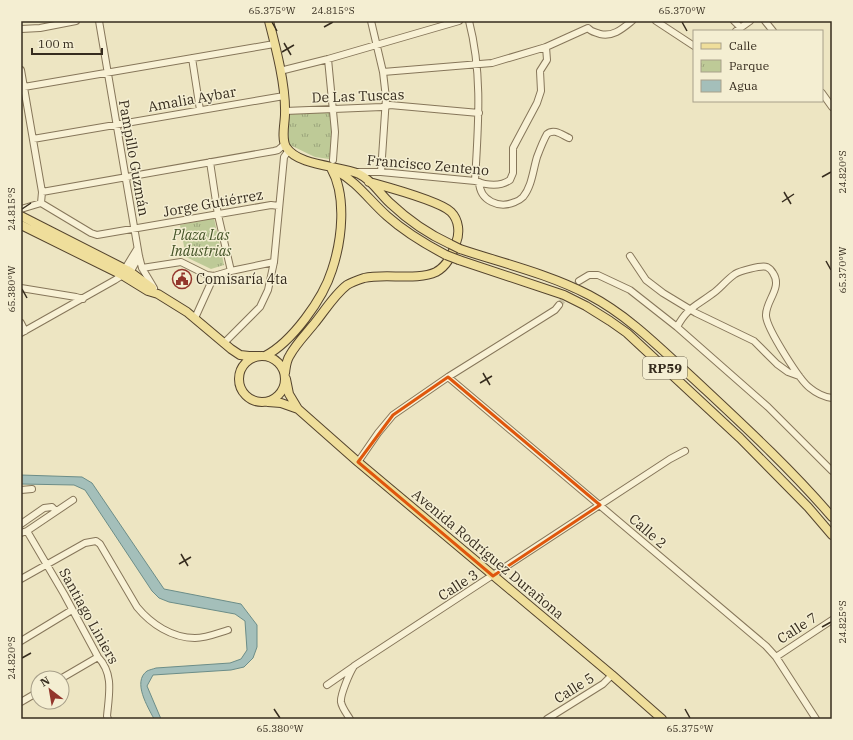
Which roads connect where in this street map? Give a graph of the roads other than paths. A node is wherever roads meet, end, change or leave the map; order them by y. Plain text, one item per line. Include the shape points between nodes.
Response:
1 (76, 21) edge
2 (99, 21) edge
3 (269, 21) edge
4 (371, 21) edge
5 (459, 21) edge
6 (468, 21) edge
7 (585, 21) edge
8 (632, 21) edge
9 (656, 21) edge
10 (734, 21) edge
11 (750, 21) edge
12 (765, 21) edge
13 (588, 28) junction
14 (21, 29) edge
15 (738, 29) edge
16 (772, 30) edge
17 (274, 44) junction
18 (377, 45) junction
19 (693, 45) edge
20 (546, 47) junction
21 (192, 58) junction
22 (328, 59) junction
23 (477, 65) junction
24 (21, 70) edge
25 (280, 71) junction
26 (108, 72) junction
27 (383, 72) junction
28 (24, 87) junction
29 (823, 94) edge
30 (284, 96) junction
31 (386, 105) junction
32 (832, 107) edge
33 (333, 109) junction
34 (200, 110) junction
35 (285, 111) junction
36 (479, 113) junction
37 (116, 124) junction
38 (569, 138) dead end
39 (33, 139) junction
40 (287, 147) junction
41 (210, 162) junction
42 (332, 164) junction
43 (354, 172) junction
44 (381, 172) junction
45 (125, 177) junction
46 (369, 182) junction
47 (477, 182) junction
48 (42, 192) junction
49 (41, 203) junction
50 (279, 206) junction
51 (21, 209) edge
52 (218, 214) junction
53 (21, 216) edge
54 (21, 225) edge
55 (134, 229) junction
56 (137, 248) junction
57 (139, 256) junction
58 (630, 256) dead end
59 (274, 262) junction
60 (142, 268) junction
61 (231, 271) junction
62 (125, 272) junction
63 (214, 276) junction
64 (579, 281) tunnel mouth
65 (21, 288) edge
66 (158, 294) junction
67 (83, 300) junction
68 (560, 305) tunnel mouth
69 (690, 309) junction
70 (195, 318) junction
71 (21, 323) edge
72 (677, 327) junction
73 (23, 332) edge
74 (224, 343) junction
75 (231, 349) junction
76 (262, 356) junction
77 (240, 373) junction
78 (286, 376) junction
79 (799, 376) junction
80 (448, 377) junction
81 (832, 398) edge
82 (264, 402) junction
83 (298, 409) junction
84 (685, 451) dead end
85 (358, 462) junction
86 (832, 471) edge
87 (32, 489) dead end
88 (21, 490) edge
89 (73, 500) dead end
90 (600, 506) junction
91 (56, 511) junction
92 (832, 517) edge
93 (21, 524) edge
94 (24, 532) edge
95 (832, 535) edge
96 (46, 564) junction
97 (493, 576) junction
98 (21, 579) edge
99 (72, 610) junction
100 (832, 620) edge
101 (228, 630) dead end
102 (21, 641) edge
103 (98, 657) junction
104 (776, 657) junction
105 (354, 666) junction
106 (70, 673) edge
107 (612, 675) junction
108 (327, 685) dead end
109 (30, 697) edge
110 (21, 702) edge
111 (560, 710) junction
112 (108, 717) edge
113 (100, 719) edge
114 (350, 719) edge
115 (547, 719) edge
116 (561, 719) edge
117 (662, 719) edge
118 (816, 719) edge

1 - 14 street
2 - 26 street, Pampillo Guzmán
3 - 17 main road
4 - 18 street
5 - 18 street
6 - 23 street
7 - 13 street
8 - 13 street via 618,32 609,35
9 - 19 street
10 - 15 street
11 - 15 street
12 - 16 street
13 - 20 street
17 - 21 street
17 - 25 main road
18 - 22 street
18 - 27 street
20 - 23 street via 501,61
20 - 47 street, Francisco Zenteno via 547,60 540,71 541,91 513,148 512,178 500,184
21 - 26 street
21 - 34 street
22 - 25 street
22 - 33 street
23 - 27 street
23 - 36 street
24 - 28 street
25 - 30 main road
26 - 28 street
26 - 37 street, Pampillo Guzmán
27 - 31 street
28 - 39 street
29 - 32 street
30 - 34 street, Amalia Aybar
30 - 35 main road
31 - 33 street, De Las Tuscas
31 - 36 street, De Las Tuscas
31 - 44 street
33 - 35 street, De Las Tuscas
33 - 42 street via 335,141
34 - 37 street, Amalia Aybar
35 - 40 main road via 284,135
36 - 47 street
37 - 39 street, Amalia Aybar
37 - 45 street, Pampillo Guzmán
38 - 47 street via 554,131 547,134 532,178 520,200 506,205 492,203 486,199
39 - 48 street
40 - 41 street
40 - 42 main road via 304,160
40 - 50 street
41 - 45 street
41 - 52 street
42 - 43 main road
42 - 76 main road via 338,181 341,210 338,245 332,271 316,302 297,328 276,350
42 - 95 main road, RP59, bridge via 352,180 387,216 417,239 446,255 564,295 621,329 740,438
43 - 44 street, Francisco Zenteno
43 - 46 main road
44 - 47 street, Francisco Zenteno
45 - 48 street
45 - 55 street, Pampillo Guzmán
46 - 78 main road via 447,209 454,216 458,228 453,252 446,264 432,274 373,276 347,286 293,350 286,364
46 - 92 main road, RP59, bridge via 414,223 450,244 576,289 625,318 736,418
48 - 49 street
49 - 51 street
49 - 55 street, Jorge Gutiérrez via 94,234
50 - 52 street, Jorge Gutiérrez via 271,205
50 - 59 street
52 - 55 street, Jorge Gutiérrez
52 - 61 street
53 - 62 main road
54 - 62 main road
55 - 56 street, Pampillo Guzmán
56 - 57 street, Pampillo Guzmán
56 - 62 street
57 - 60 street, Pampillo Guzmán
57 - 62 street via 134,265
58 - 69 street via 646,280
59 - 61 street
59 - 74 street via 263,302
60 - 63 street via 181,262
60 - 66 street, Pampillo Guzmán
61 - 63 street
62 - 66 main road via 148,290
62 - 67 street
63 - 70 street
64 - 72 street via 585,276 594,275 607,278 630,290
65 - 67 street via 76,296
66 - 70 main road
67 - 73 street
68 - 80 street
69 - 72 street
69 - 79 street via 754,341 777,364
69 - 79 street via 713,294 735,274 766,267 776,278 776,286 767,310 768,322
70 - 74 main road
71 - 73 street
72 - 86 street via 768,408
74 - 75 main road
75 - 76 main road via 240,355
75 - 77 main road via 238,361
76 - 77 main road via 246,362
76 - 78 main road via 277,360
77 - 82 main road via 240,386 243,392 252,400
78 - 82 main road via 282,392 271,401
78 - 83 main road via 289,394
79 - 81 street via 810,389
80 - 85 street via 393,415
80 - 90 street, Calle 2
82 - 83 main road via 281,403
83 - 85 main road, Avenida Rodríguez Durañona
84 - 90 street, Calle 3
85 - 97 main road, Avenida Rodríguez Durañona
87 - 88 street
89 - 91 street
90 - 97 street, Calle 3
90 - 104 street, Calle 2
91 - 93 street via 52,507 47,507
91 - 94 street
94 - 96 street, Santiago Liniers
96 - 98 street
96 - 99 street, Santiago Liniers
96 - 101 street via 85,543 96,541 137,607 161,628 179,636 195,638
97 - 105 street, Calle 3
97 - 107 main road, Avenida Rodríguez Durañona
99 - 102 street
99 - 103 street, Santiago Liniers
100 - 104 street, Calle 7
103 - 106 street
103 - 112 street, Santiago Liniers via 106,666 109,678
104 - 118 street, Calle 2
105 - 108 street, Calle 3
105 - 114 street via 341,700
107 - 111 street, Calle 5 via 603,684
107 - 117 main road, Avenida Rodríguez Durañona
109 - 110 street
111 - 115 street, Calle 5
111 - 116 street
112 - 113 street

